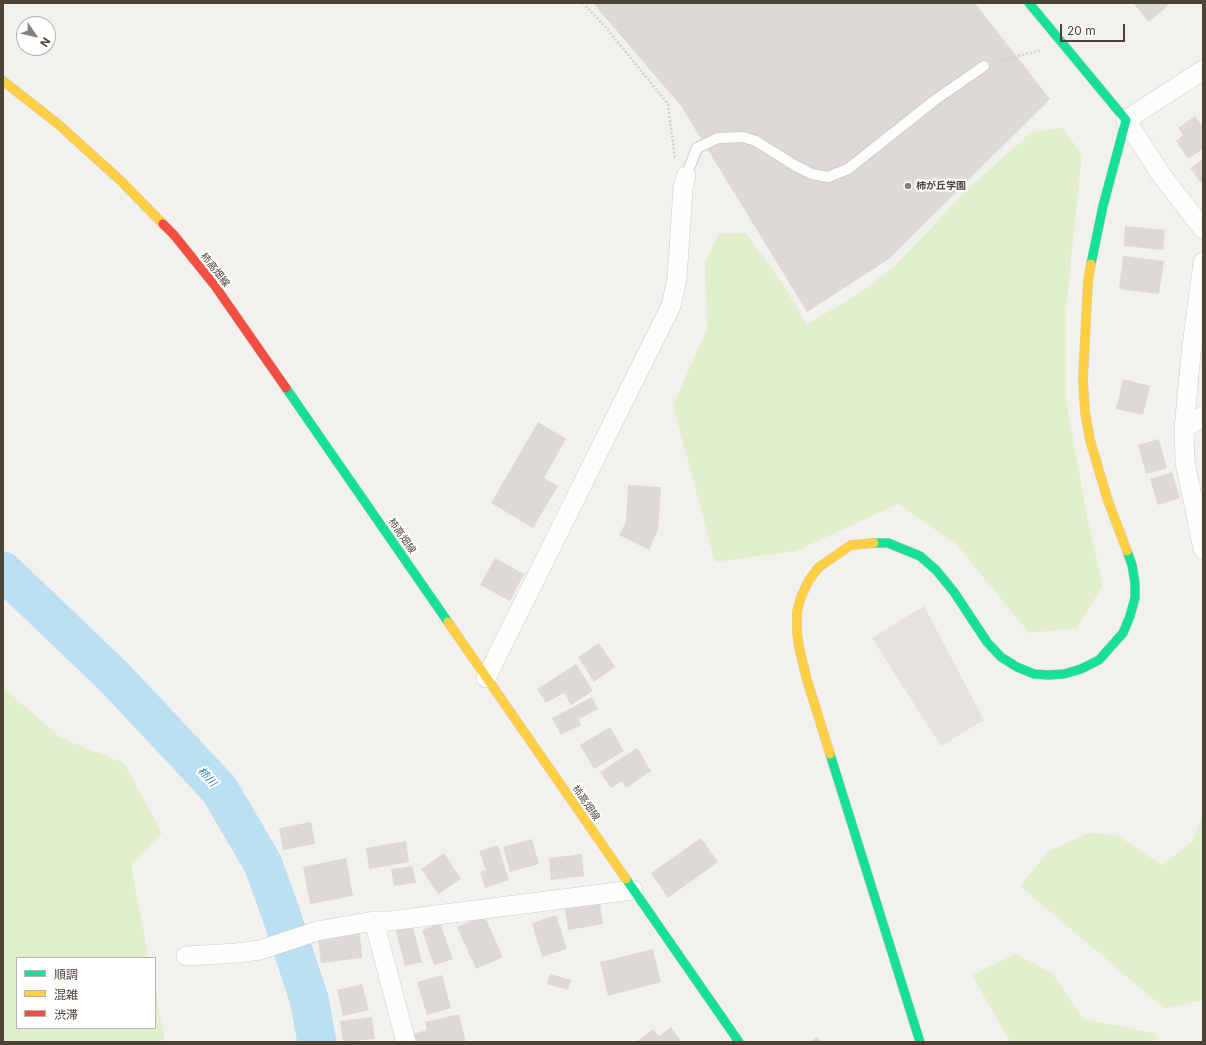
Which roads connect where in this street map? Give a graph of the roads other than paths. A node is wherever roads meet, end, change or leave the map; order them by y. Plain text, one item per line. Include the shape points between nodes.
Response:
1 (1029, 3) edge
2 (984, 66) road end
3 (1203, 70) edge
4 (3, 81) edge
5 (1126, 120) junction
6 (686, 176) joint
7 (1203, 229) edge
8 (1203, 262) edge
9 (1203, 416) edge
10 (1184, 429) junction
11 (1203, 549) edge
12 (486, 678) junction
13 (633, 890) junction
14 (374, 921) junction
15 (186, 956) dead end
16 (406, 1042) edge
17 (739, 1042) edge
18 (920, 1042) edge

1 - 5 street
2 - 6 lane via 935,100 848,169 828,177 812,174 756,141 743,137 718,138 697,148
3 - 5 street
4 - 12 street, 柿高畑線 via 58,124 121,181 174,235 206,275
5 - 7 street via 1160,173
5 - 18 street via 1103,206 1088,281 1083,379 1090,440 1108,501 1132,565 1135,583 1135,598 1123,633 1099,660 1081,669 1064,674 1034,674 1001,657 987,642 936,570 920,556 888,543 851,544 835,555 809,580 797,612 799,647 807,680
6 - 12 street via 677,280 671,306
8 - 10 street
9 - 10 street
10 - 11 street via 1185,462
12 - 13 street, 柿高畑線
13 - 14 street
13 - 17 street, 柿高畑線
14 - 15 street via 317,930 260,950
14 - 16 street

